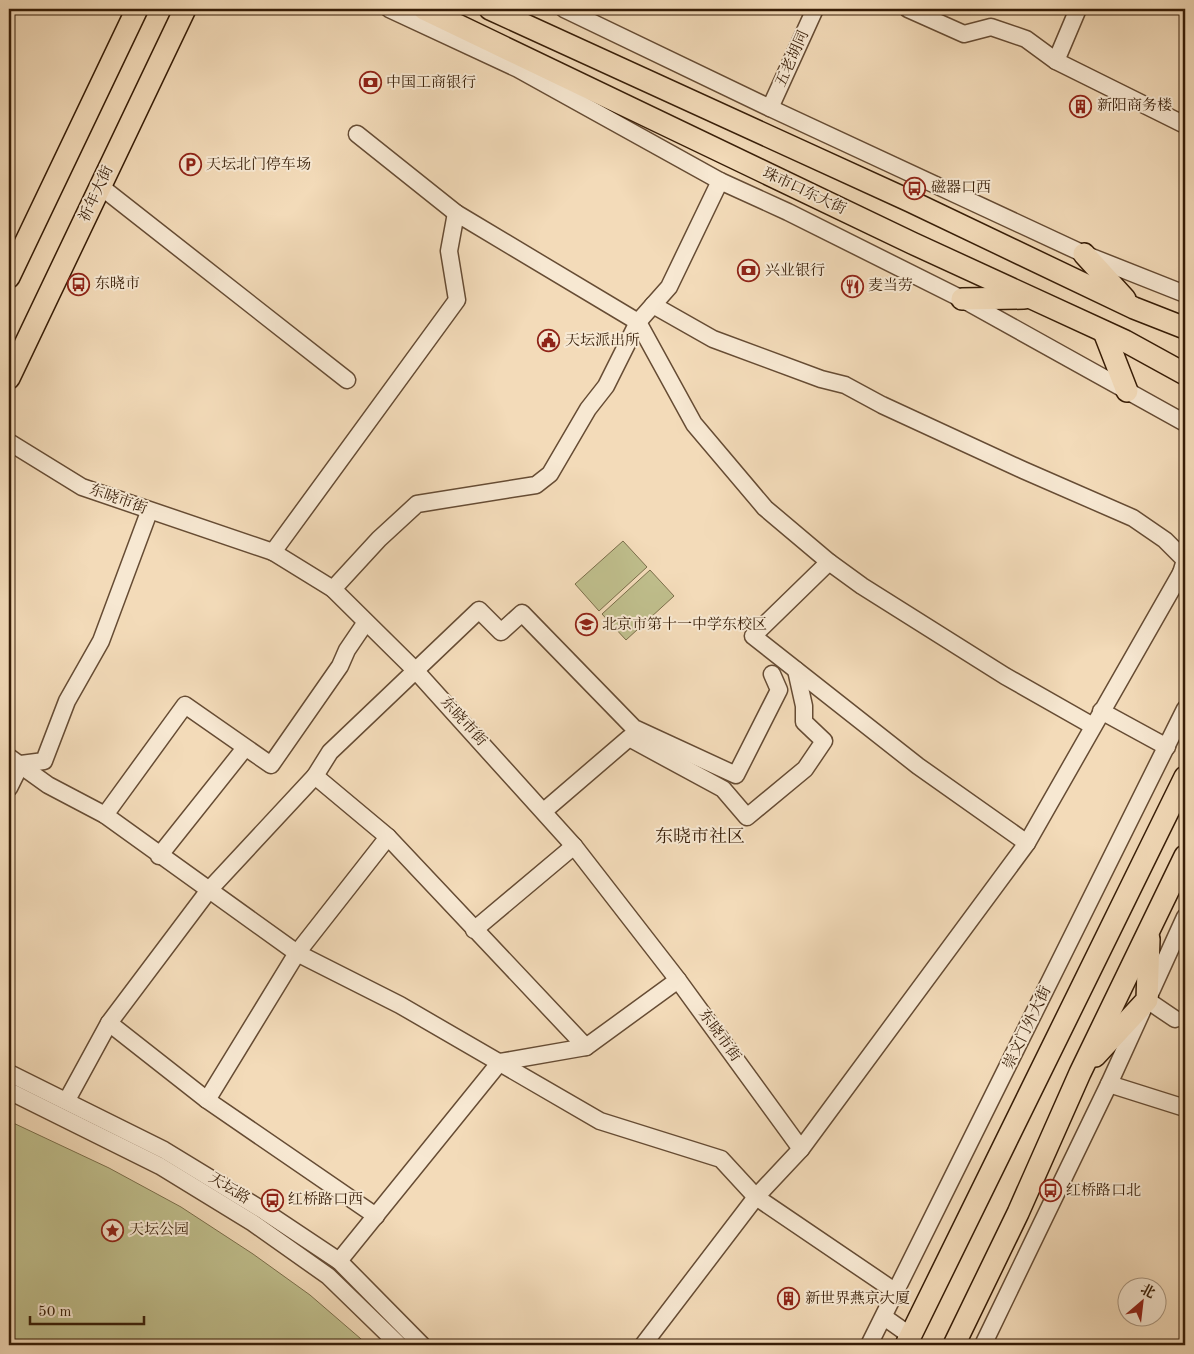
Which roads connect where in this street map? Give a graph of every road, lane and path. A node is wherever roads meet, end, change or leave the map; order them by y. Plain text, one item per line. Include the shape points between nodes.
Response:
1 (138, 9) edge
2 (185, 9) edge
3 (388, 9) edge
4 (424, 9) edge
5 (490, 9) edge
6 (564, 9) edge
7 (815, 9) edge
8 (908, 9) edge
9 (1078, 9) edge
10 (1056, 61) junction
11 (770, 108) junction
12 (1185, 125) edge
13 (357, 134) dead end
14 (720, 181) junction
15 (100, 186) junction
16 (456, 213) junction
17 (1084, 254) junction
18 (9, 277) edge
19 (1185, 294) edge
20 (1029, 298) junction
21 (962, 299) junction
22 (653, 305) junction
23 (1134, 308) junction
24 (638, 322) junction
25 (1185, 328) edge
26 (1104, 332) junction
27 (1185, 374) edge
28 (9, 378) edge
29 (347, 380) dead end
30 (1127, 391) junction
31 (1185, 423) edge
32 (9, 442) edge
33 (149, 512) junction
34 (273, 552) junction
35 (829, 562) junction
36 (1183, 574) edge
37 (333, 589) junction
38 (366, 622) junction
39 (796, 670) junction
40 (416, 671) junction
41 (772, 674) dead end
42 (1185, 709) edge
43 (1097, 718) junction
44 (631, 733) junction
45 (1167, 747) junction
46 (245, 748) junction
47 (15, 760) edge
48 (315, 776) junction
49 (1185, 777) edge
50 (9, 788) edge
51 (544, 811) junction
52 (105, 815) junction
53 (388, 837) junction
54 (1027, 843) junction
55 (574, 846) junction
56 (160, 856) junction
57 (1185, 856) edge
58 (209, 890) junction
59 (1185, 917) edge
60 (474, 930) junction
61 (1150, 930) junction
62 (297, 953) junction
63 (678, 980) junction
64 (1147, 1000) junction
65 (1174, 1019) dead end
66 (109, 1023) junction
67 (586, 1047) junction
68 (500, 1062) junction
69 (9, 1073) edge
70 (1080, 1073) junction
71 (1109, 1084) junction
72 (9, 1091) edge
73 (67, 1100) junction
74 (207, 1100) junction
75 (1185, 1108) edge
76 (800, 1149) junction
77 (756, 1197) junction
78 (376, 1216) junction
79 (339, 1262) junction
80 (896, 1292) junction
81 (884, 1317) junction
82 (909, 1341) edge
83 (398, 1345) edge
84 (422, 1345) edge
85 (643, 1345) edge
86 (869, 1345) edge
87 (954, 1345) edge
88 (983, 1345) edge

1 - 18 main road
2 - 15 main road, 祈年大街
3 - 14 street, 珠市口东大街 via 518,69
4 - 20 main road, 珠市口东大街
5 - 23 main road via 910,201
6 - 11 street
7 - 11 street, 五老胡同
8 - 10 street via 964,34 991,27 1026,39
9 - 10 street
10 - 12 street
11 - 17 street
13 - 16 street
14 - 21 street, 珠市口东大街
14 - 22 street via 669,286
15 - 28 main road, 祈年大街
15 - 29 street
16 - 24 street
16 - 34 street via 449,251 457,300
17 - 19 street
17 - 23 main road
20 - 21 main road
20 - 26 main road, 珠市口东大街
21 - 30 street, 珠市口东大街
22 - 24 street
22 - 36 street via 713,339 845,385 1014,466 1133,518 1165,540 1185,560
23 - 25 main road
24 - 35 street via 694,424 764,508
24 - 37 street via 606,386 588,409 550,474 536,485 417,504
26 - 27 main road, 珠市口东大街
26 - 30 main road
30 - 31 street, 珠市口东大街
32 - 33 street, 东晓市街 via 82,487
33 - 34 street, 东晓市街
33 - 47 street via 101,641 67,701 44,761
34 - 37 street, 东晓市街
35 - 39 street via 753,636
35 - 43 street via 1005,676
36 - 43 street
37 - 38 street, 东晓市街
38 - 40 street, 东晓市街
38 - 46 street via 340,666 271,765
39 - 44 street via 804,722 824,741 805,770 747,817 723,789
39 - 54 street via 918,766
40 - 44 street via 480,610 501,632 522,613
40 - 48 street via 330,752
40 - 51 street, 东晓市街
41 - 44 street via 779,690 736,775
42 - 45 street, 崇文门外大街
43 - 45 street
43 - 54 street
44 - 51 street
45 - 80 street, 崇文门外大街
46 - 52 street via 185,705
46 - 56 street
47 - 50 street
47 - 52 street via 48,785
48 - 53 street
48 - 58 street
49 - 82 main road, 崇文门外大街
51 - 55 street, 东晓市街
52 - 56 street
53 - 60 street
53 - 62 street
54 - 76 street
55 - 60 street
55 - 63 street, 东晓市街
56 - 58 street
57 - 61 main road
58 - 62 street
58 - 66 street
59 - 64 street
60 - 67 street
61 - 64 main road
61 - 70 main road
62 - 68 street via 400,1005
62 - 74 street
63 - 67 street
63 - 76 street, 东晓市街
64 - 65 street
64 - 70 main road
64 - 71 street
66 - 73 street
66 - 74 street
67 - 68 street
68 - 77 street via 600,1122 721,1159
68 - 78 street
69 - 73 street, 天坛路
70 - 87 main road via 1018,1213
71 - 75 street
71 - 88 street
72 - 83 street, 天坛路 via 160,1166 253,1223 328,1276
73 - 79 street, 天坛路 via 164,1150 264,1211
74 - 78 street
76 - 77 street
77 - 80 street
77 - 85 street
78 - 79 street
79 - 84 street, 天坛路
80 - 81 street, 崇文门外大街
81 - 82 street
81 - 86 street, 崇文门外大街

